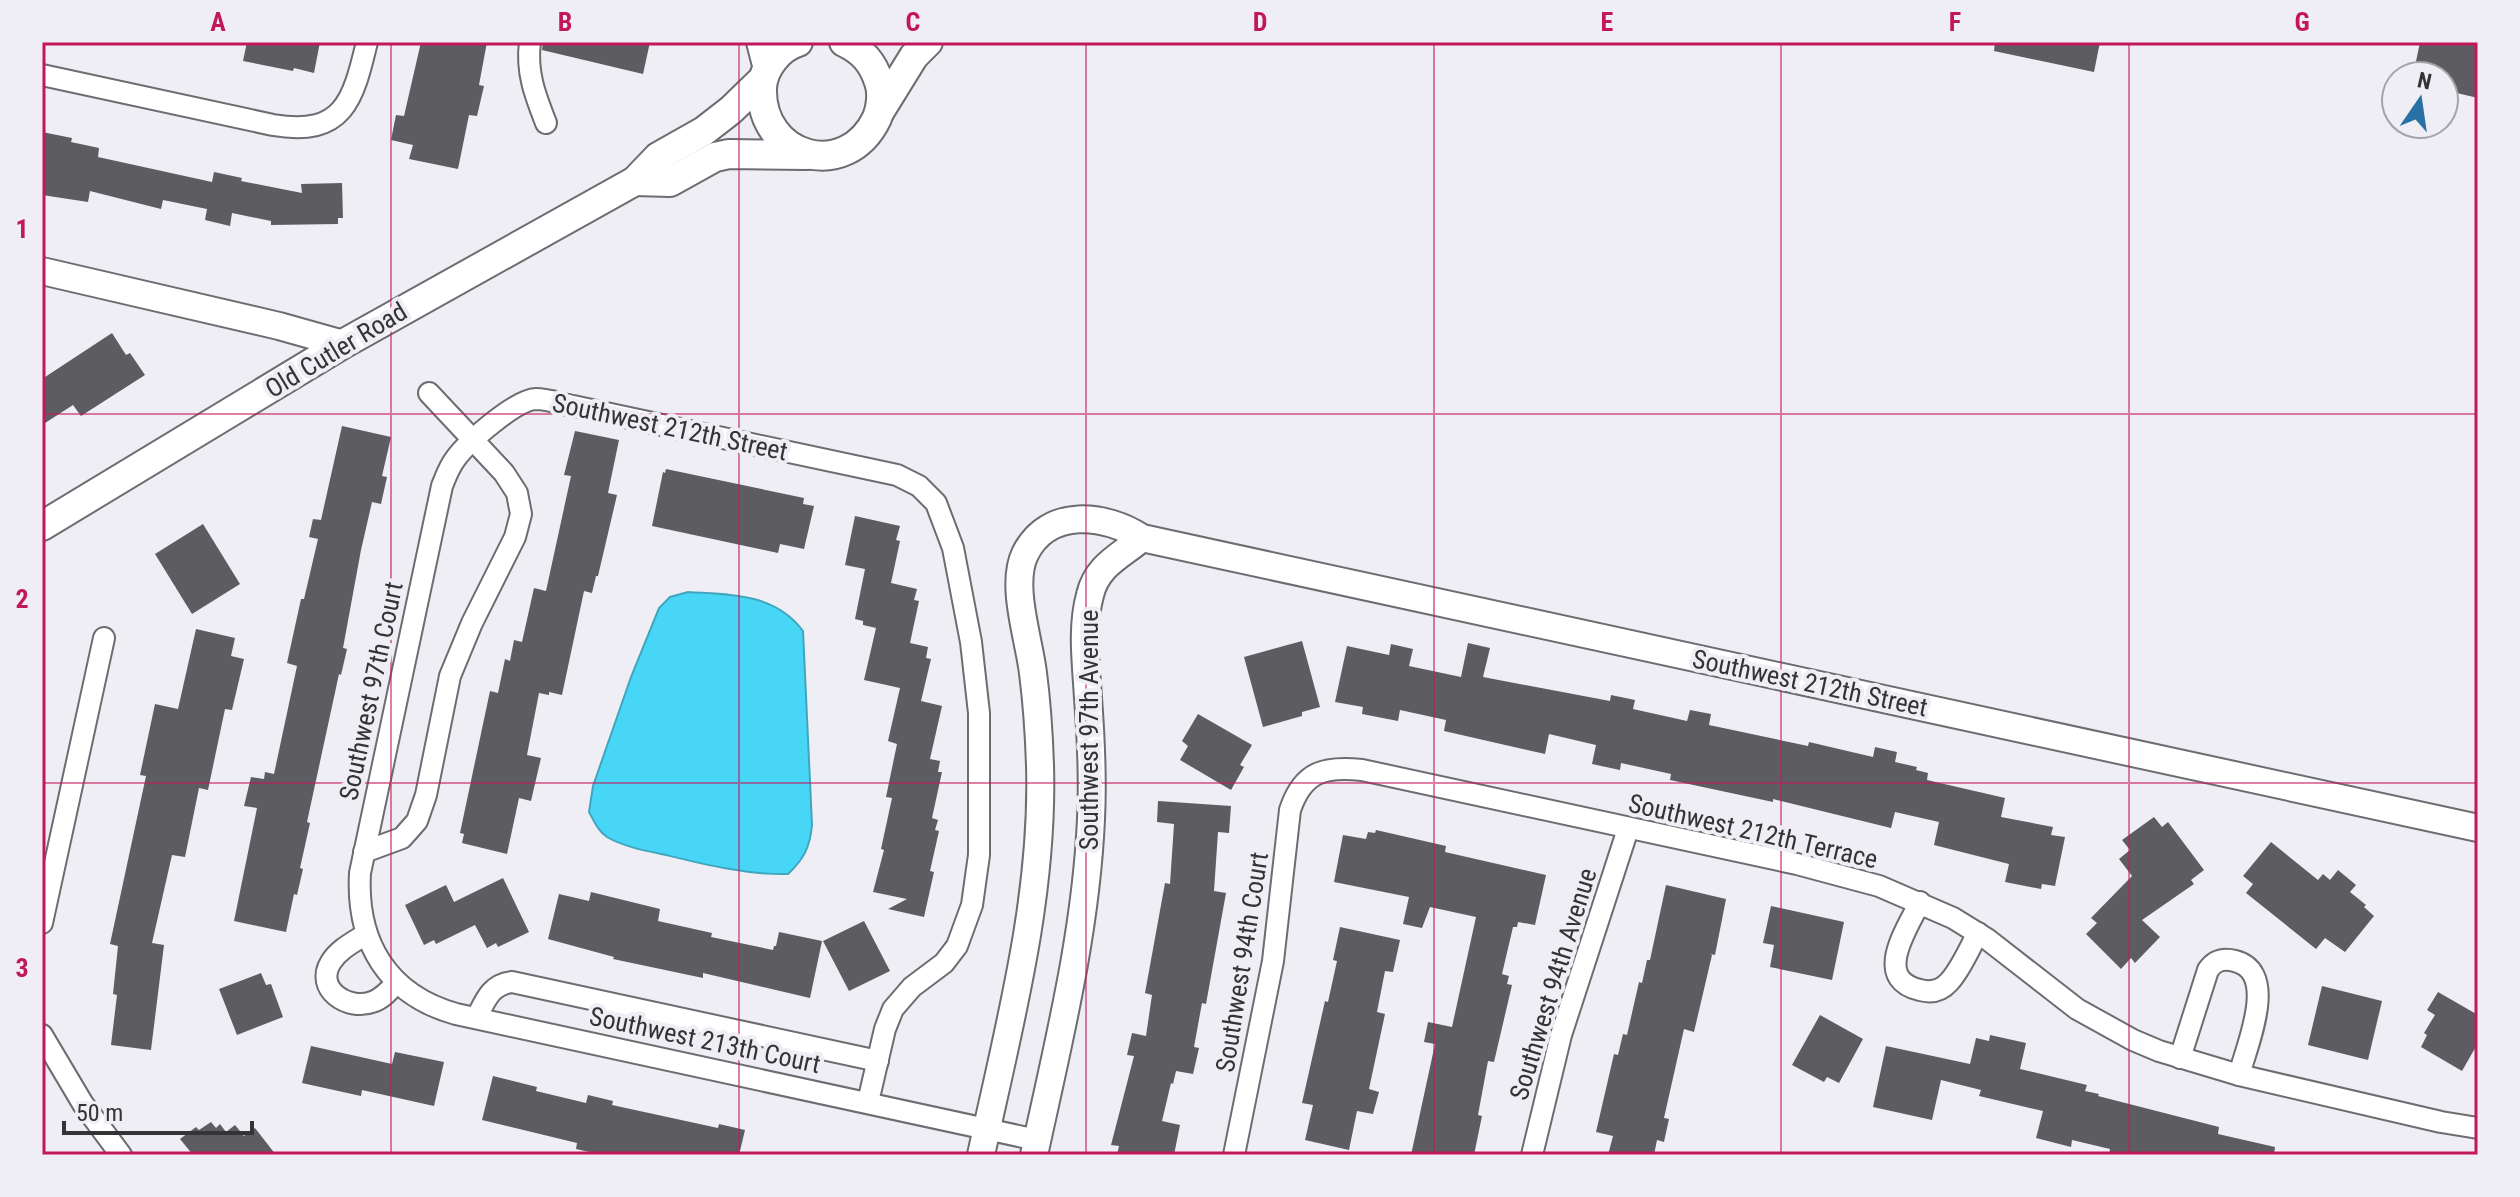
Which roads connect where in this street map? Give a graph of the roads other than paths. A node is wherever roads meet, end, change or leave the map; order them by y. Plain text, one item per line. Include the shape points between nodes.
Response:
1 (367, 42) edge
2 (530, 42) edge
3 (760, 42) edge
4 (798, 42) edge
5 (844, 42) edge
6 (928, 42) edge
7 (765, 74) junction
8 (42, 75) edge
9 (880, 111) junction
10 (546, 123) dead end
11 (807, 155) junction
12 (635, 181) junction
13 (42, 271) edge
14 (343, 344) junction
15 (429, 393) dead end
16 (472, 442) junction
17 (42, 526) edge
18 (1142, 538) junction
19 (104, 638) dead end
20 (1306, 781) joint
21 (2478, 828) edge
22 (1628, 829) junction
23 (364, 852) junction
24 (1920, 902) junction
25 (42, 923) edge
26 (1978, 933) junction
27 (366, 934) junction
28 (378, 959) joint
29 (397, 982) junction
30 (477, 1017) junction
31 (42, 1035) edge
32 (2180, 1058) junction
33 (878, 1061) junction
34 (2239, 1075) junction
35 (868, 1102) junction
36 (987, 1128) junction
37 (2478, 1128) edge
38 (1036, 1147) edge
39 (121, 1155) edge
40 (981, 1155) edge
41 (1234, 1155) edge
42 (1532, 1155) edge

1 - 8 street via 356,87 345,106 330,120 310,127 287,128
2 - 10 street via 530,77
3 - 7 street
4 - 7 main road, Old Cutler Road via 773,60
5 - 9 main road via 873,66 881,88
6 - 9 main road
7 - 11 main road via 762,105 769,127 786,145
7 - 12 main road, Old Cutler Road via 731,110 658,157
9 - 11 main road, Old Cutler Road via 870,132 853,148 831,156
11 - 12 main road, Old Cutler Road via 729,154 670,182
12 - 14 main road, Old Cutler Road
13 - 14 street
14 - 17 main road, Old Cutler Road
15 - 16 street
16 - 23 street, Southwest 97th Court via 452,464 442,486
16 - 23 street via 512,483 520,524 450,676 417,821 402,838
16 - 33 street, Southwest 212th Street via 513,409 536,399 897,475 936,503 953,548 976,680 976,885 957,946 893,1009
18 - 21 street, Southwest 212th Street
18 - 36 street, Southwest 97th Avenue via 1124,526 1069,520 1046,529 1025,554 1021,568 1038,721 1037,859 1025,951
18 - 38 street, Southwest 97th Avenue via 1107,563 1088,603 1088,868 1075,960
19 - 25 street
20 - 22 street, Southwest 212th Terrace via 1331,769 1362,770
20 - 41 street, Southwest 94th Court via 1290,810 1273,961
22 - 24 street, Southwest 212th Terrace via 1846,875
22 - 42 street, Southwest 94th Avenue via 1557,1046
23 - 27 street, Southwest 97th Court via 359,887
24 - 26 street, Southwest 212th Terrace
24 - 26 street via 1894,963 1903,983 1916,990 1938,991 1949,983
26 - 32 street, Southwest 212th Terrace via 2077,1009
27 - 28 street, Southwest 97th Court
27 - 29 street via 329,966 332,993 345,1003 363,1005
28 - 29 street, Southwest 213th Court
29 - 30 street, Southwest 213th Court via 430,1005
30 - 33 street via 494,988 512,982
30 - 35 street, Southwest 213th Court
31 - 39 street
32 - 34 street, Southwest 212th Terrace
32 - 34 street via 2208,970 2224,959 2239,962 2251,969 2260,991
33 - 35 street
34 - 37 street, Southwest 212th Terrace
35 - 36 street, Southwest 213th Court
36 - 38 street, Southwest 213th Court
36 - 40 street, Southwest 97th Avenue

